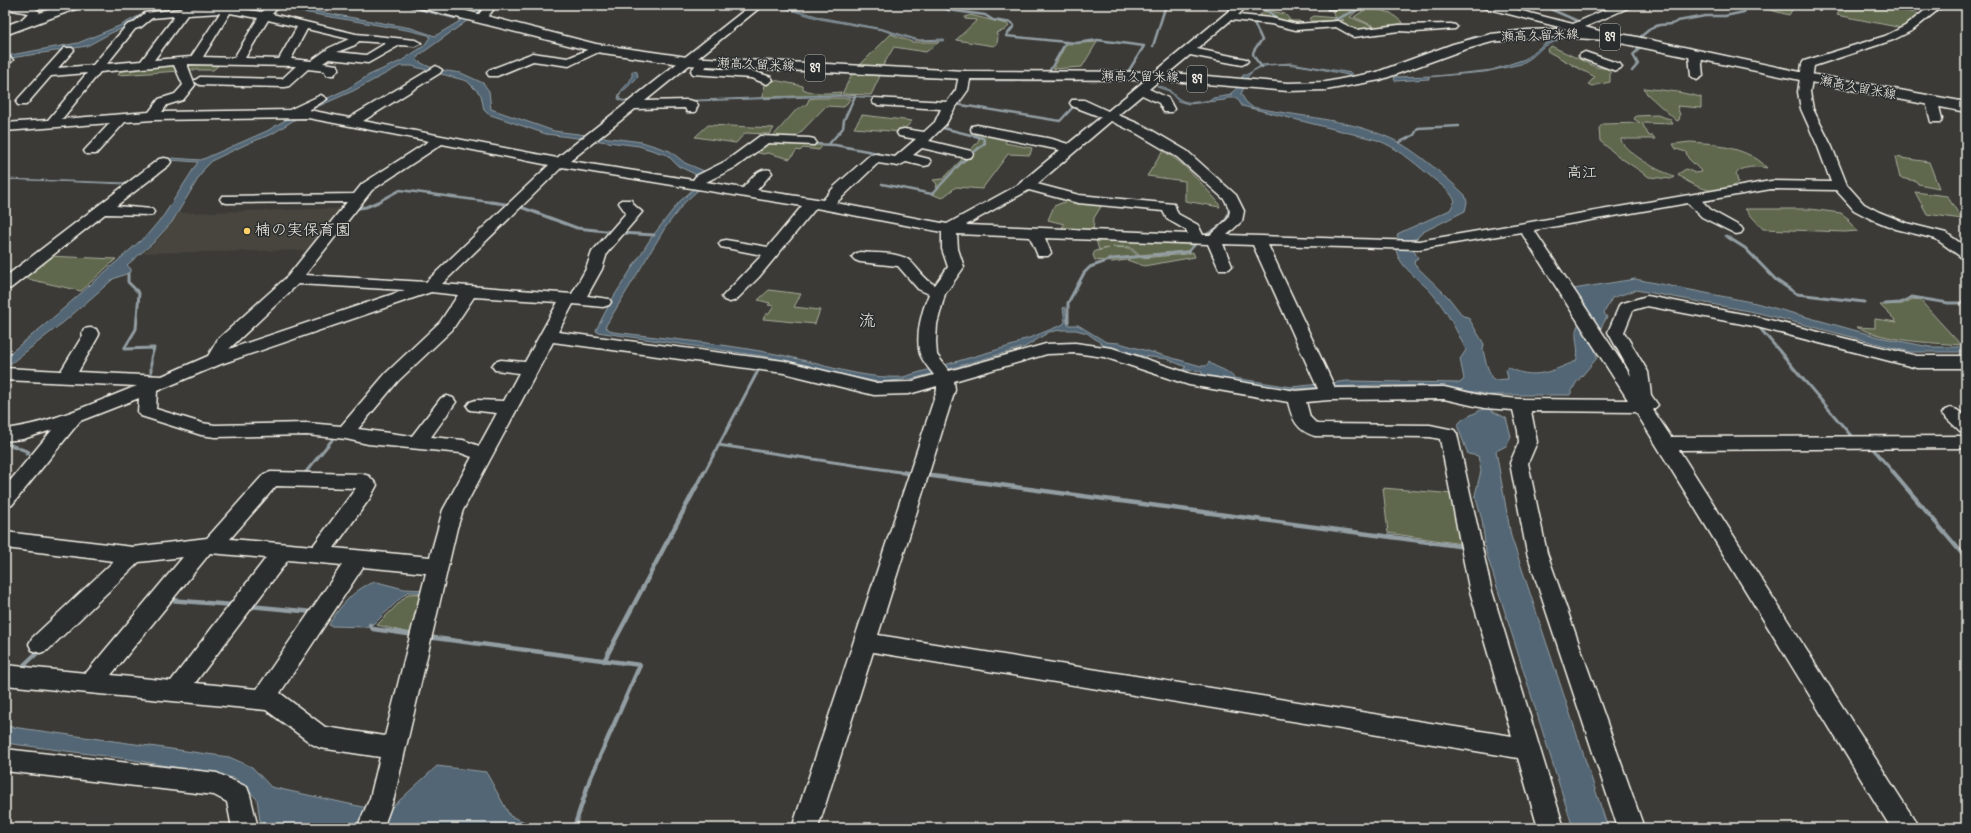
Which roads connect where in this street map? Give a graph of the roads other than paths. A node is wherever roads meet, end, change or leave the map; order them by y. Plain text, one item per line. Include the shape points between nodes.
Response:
1 (73, 5) edge
2 (275, 5) edge
3 (425, 5) edge
4 (492, 5) edge
5 (758, 5) edge
6 (1244, 5) edge
7 (1485, 5) edge
8 (1626, 5) edge
9 (1939, 5) edge
10 (12, 8) dead end
11 (188, 9) edge
12 (227, 10) junction
13 (265, 16) junction
14 (473, 16) junction
15 (1229, 17) junction
16 (24, 23) junction
17 (304, 24) junction
18 (1451, 27) dead end
19 (1576, 28) junction
20 (5, 31) edge
21 (1606, 36) junction
22 (356, 37) junction
23 (398, 41) junction
24 (415, 43) dead end
25 (598, 48) junction
26 (68, 50) dead end
27 (1185, 54) junction
28 (1695, 54) junction
29 (327, 55) junction
30 (1585, 56) dead end
31 (189, 60) junction
32 (238, 60) junction
33 (284, 61) junction
34 (687, 61) junction
35 (1242, 61) dead end
36 (704, 62) junction
37 (145, 64) junction
38 (1616, 68) dead end
39 (97, 69) junction
40 (436, 70) dead end
41 (330, 72) dead end
42 (47, 73) junction
43 (492, 73) dead end
44 (965, 76) junction
45 (1159, 76) junction
46 (1233, 76) junction
47 (1697, 76) dead end
48 (1805, 77) junction
49 (767, 80) dead end
50 (200, 82) dead end
51 (1142, 90) junction
52 (9, 95) dead end
53 (321, 99) dead end
54 (878, 101) dead end
55 (1932, 102) junction
56 (1076, 103) dead end
57 (634, 105) junction
58 (950, 106) junction
59 (1966, 107) edge
60 (691, 109) dead end
61 (1168, 109) dead end
62 (292, 114) junction
63 (154, 116) junction
64 (1110, 116) junction
65 (122, 118) junction
66 (1936, 119) dead end
67 (352, 122) junction
68 (52, 123) junction
69 (5, 127) edge
70 (978, 129) dead end
71 (904, 133) dead end
72 (441, 139) junction
73 (923, 140) junction
74 (809, 142) dead end
75 (882, 146) dead end
76 (1070, 149) junction
77 (91, 151) dead end
78 (966, 154) dead end
79 (875, 158) junction
80 (904, 158) junction
81 (164, 162) dead end
82 (560, 162) junction
83 (924, 162) dead end
84 (765, 173) dead end
85 (696, 185) junction
86 (1026, 185) junction
87 (1840, 186) junction
88 (746, 193) junction
89 (358, 198) junction
90 (227, 199) dead end
91 (1691, 199) junction
92 (626, 203) dead end
93 (819, 204) junction
94 (102, 210) junction
95 (147, 212) dead end
96 (1526, 228) junction
97 (949, 229) junction
98 (1736, 230) dead end
99 (1036, 233) junction
100 (1197, 239) junction
101 (1214, 239) junction
102 (1258, 240) junction
103 (726, 244) dead end
104 (772, 252) junction
105 (1044, 253) dead end
106 (1965, 255) edge
107 (860, 257) dead end
108 (1224, 266) dead end
109 (294, 279) junction
110 (5, 284) edge
111 (430, 287) junction
112 (468, 292) junction
113 (938, 292) junction
114 (730, 297) dead end
115 (573, 299) junction
116 (603, 302) dead end
117 (90, 333) dead end
118 (550, 336) junction
119 (215, 360) junction
120 (1966, 362) edge
121 (501, 366) dead end
122 (531, 368) junction
123 (5, 374) edge
124 (67, 376) junction
125 (946, 378) junction
126 (167, 382) junction
127 (148, 388) junction
128 (1329, 394) junction
129 (1296, 397) junction
130 (447, 402) dead end
131 (1520, 405) junction
132 (476, 406) dead end
133 (1641, 406) junction
134 (509, 407) junction
135 (1951, 414) dead end
136 (75, 416) junction
137 (1966, 428) edge
138 (346, 433) junction
139 (14, 434) edge
140 (417, 442) junction
141 (1966, 442) edge
142 (1671, 444) junction
143 (50, 446) junction
144 (483, 454) junction
145 (5, 500) edge
146 (18, 537) edge
147 (209, 545) junction
148 (284, 551) junction
149 (133, 555) junction
150 (318, 555) junction
151 (358, 558) junction
152 (438, 566) junction
153 (866, 642) junction
154 (40, 644) dead end
155 (5, 675) edge
156 (91, 683) junction
157 (176, 691) junction
158 (263, 699) junction
159 (394, 748) junction
160 (1527, 749) junction
161 (5, 760) edge
162 (245, 828) edge
163 (370, 828) edge
164 (805, 828) edge
165 (1551, 828) edge
166 (1631, 828) edge
167 (1906, 828) edge

1 - 16 main road
2 - 13 street
3 - 14 main road, 瀬高久留米線 / 89
4 - 14 street
5 - 34 street
6 - 15 street
7 - 19 street
8 - 19 street
9 - 48 street via 1909,28 1889,38 1808,64
10 - 16 street via 24,8 35,12
11 - 12 street
11 - 37 street
11 - 39 street via 148,15 131,28
12 - 13 street
12 - 31 street
13 - 17 street
13 - 32 street
14 - 25 main road, 瀬高久留米線 / 89
15 - 18 street via 1296,26 1338,24 1354,34 1399,28
15 - 27 street
16 - 20 main road
17 - 22 street
17 - 33 street
19 - 21 street
21 - 28 main road, 瀬高久留米線 / 89
21 - 46 main road, 瀬高久留米線 / 89 via 1561,33 1491,38 1458,47 1380,76 1354,82 1288,87 1254,85
22 - 23 street
22 - 29 street via 351,43
23 - 24 street
23 - 29 street via 368,59
25 - 34 main road, 瀬高久留米線 / 89
25 - 43 street via 569,62 532,57
26 - 42 street
27 - 35 street
27 - 45 street
27 - 46 street
28 - 47 street
28 - 48 main road, 瀬高久留米線 / 89
29 - 41 street via 312,66 333,68
30 - 38 street
31 - 32 street
31 - 37 street
31 - 63 street via 180,66 189,85 179,96 163,102
32 - 33 street
33 - 50 street via 307,63 285,83
34 - 36 main road, 瀬高久留米線 / 89
34 - 57 street
36 - 44 main road, 瀬高久留米線 / 89
36 - 49 street via 697,71 752,75
37 - 39 street
39 - 42 street
39 - 68 street
40 - 67 street
42 - 52 street via 25,98
44 - 45 main road, 瀬高久留米線 / 89
44 - 58 street via 962,90
45 - 46 main road, 瀬高久留米線 / 89
45 - 51 street
48 - 55 main road, 瀬高久留米線 / 89
48 - 87 street via 1807,109
51 - 61 street via 1164,101
51 - 64 street
53 - 62 street
54 - 58 street
55 - 59 main road, 瀬高久留米線 / 89
55 - 66 street
56 - 64 street
57 - 60 street via 688,104 692,105
57 - 82 street
58 - 73 street via 940,124
62 - 63 street
62 - 67 street via 308,114
63 - 65 street
64 - 76 street
64 - 101 street via 1141,130 1187,157 1231,198 1237,212 1235,221
65 - 68 street
65 - 77 street
67 - 72 street
68 - 69 street
70 - 76 street via 1052,143
71 - 73 street
72 - 82 street
72 - 89 street via 367,187
73 - 78 street
73 - 80 street
74 - 85 street via 765,139 731,164 701,179
75 - 79 street via 883,150
76 - 86 street
79 - 80 street via 898,162
79 - 93 street
80 - 83 street
81 - 94 street
82 - 85 street
82 - 111 street
84 - 88 street
85 - 88 street
86 - 97 street
86 - 100 street via 1078,199 1169,207 1172,216 1193,228
87 - 91 street via 1771,185
87 - 106 street via 1859,207 1901,226 1941,236
88 - 93 street
89 - 90 street
89 - 109 street
91 - 96 street
91 - 98 street via 1707,214
92 - 115 street via 636,212 600,252 594,269
93 - 97 street
93 - 104 street
94 - 95 street
94 - 110 street
96 - 102 street via 1419,245
96 - 133 street
97 - 99 street
97 - 113 street via 950,249 956,267 953,275
99 - 100 street
99 - 105 street
100 - 101 street
101 - 102 street
101 - 108 street
102 - 128 street
103 - 104 street
104 - 114 street
107 - 113 street via 903,263 924,286
109 - 111 street
109 - 119 street via 224,343
111 - 112 street
111 - 119 street
112 - 115 street
112 - 138 street via 464,303 441,334 400,368 366,405
113 - 125 street via 928,325 929,354
115 - 116 street
115 - 118 street
117 - 124 street via 91,336
118 - 122 street
118 - 125 street via 784,367 874,389 909,388
119 - 126 street
120 - 142 street via 1917,362 1752,321 1647,300 1626,307 1616,332 1639,372 1642,396
121 - 122 street
122 - 134 street
123 - 124 street
124 - 126 street
125 - 129 street via 1046,349 1075,348 1106,352 1189,379
125 - 153 street via 946,390
126 - 127 street
127 - 136 street
127 - 138 street via 147,412 201,429 307,429
128 - 129 street
128 - 131 street via 1444,393 1484,402
129 - 160 street via 1304,424 1315,430 1430,431 1448,434 1480,588
130 - 140 street
131 - 133 street
131 - 166 street via 1528,444 1521,455 1520,463 1537,553
132 - 134 street
133 - 142 street
134 - 144 street
135 - 137 street
136 - 139 street
136 - 143 street
138 - 140 street via 368,438
139 - 143 street
140 - 144 street via 463,447
141 - 142 street
142 - 167 street
143 - 145 street
144 - 152 street via 453,510
146 - 149 street
147 - 148 street
147 - 149 street
147 - 150 street via 271,479 362,481 367,485 363,493
147 - 156 street
148 - 150 street
148 - 157 street
149 - 154 street
150 - 151 street
151 - 152 street
151 - 158 street
152 - 159 street
153 - 160 street
153 - 164 street
155 - 156 street
156 - 157 street
157 - 158 street
158 - 159 street via 271,700 320,737
159 - 163 street via 382,798
160 - 165 street
161 - 162 street via 217,784 238,795

